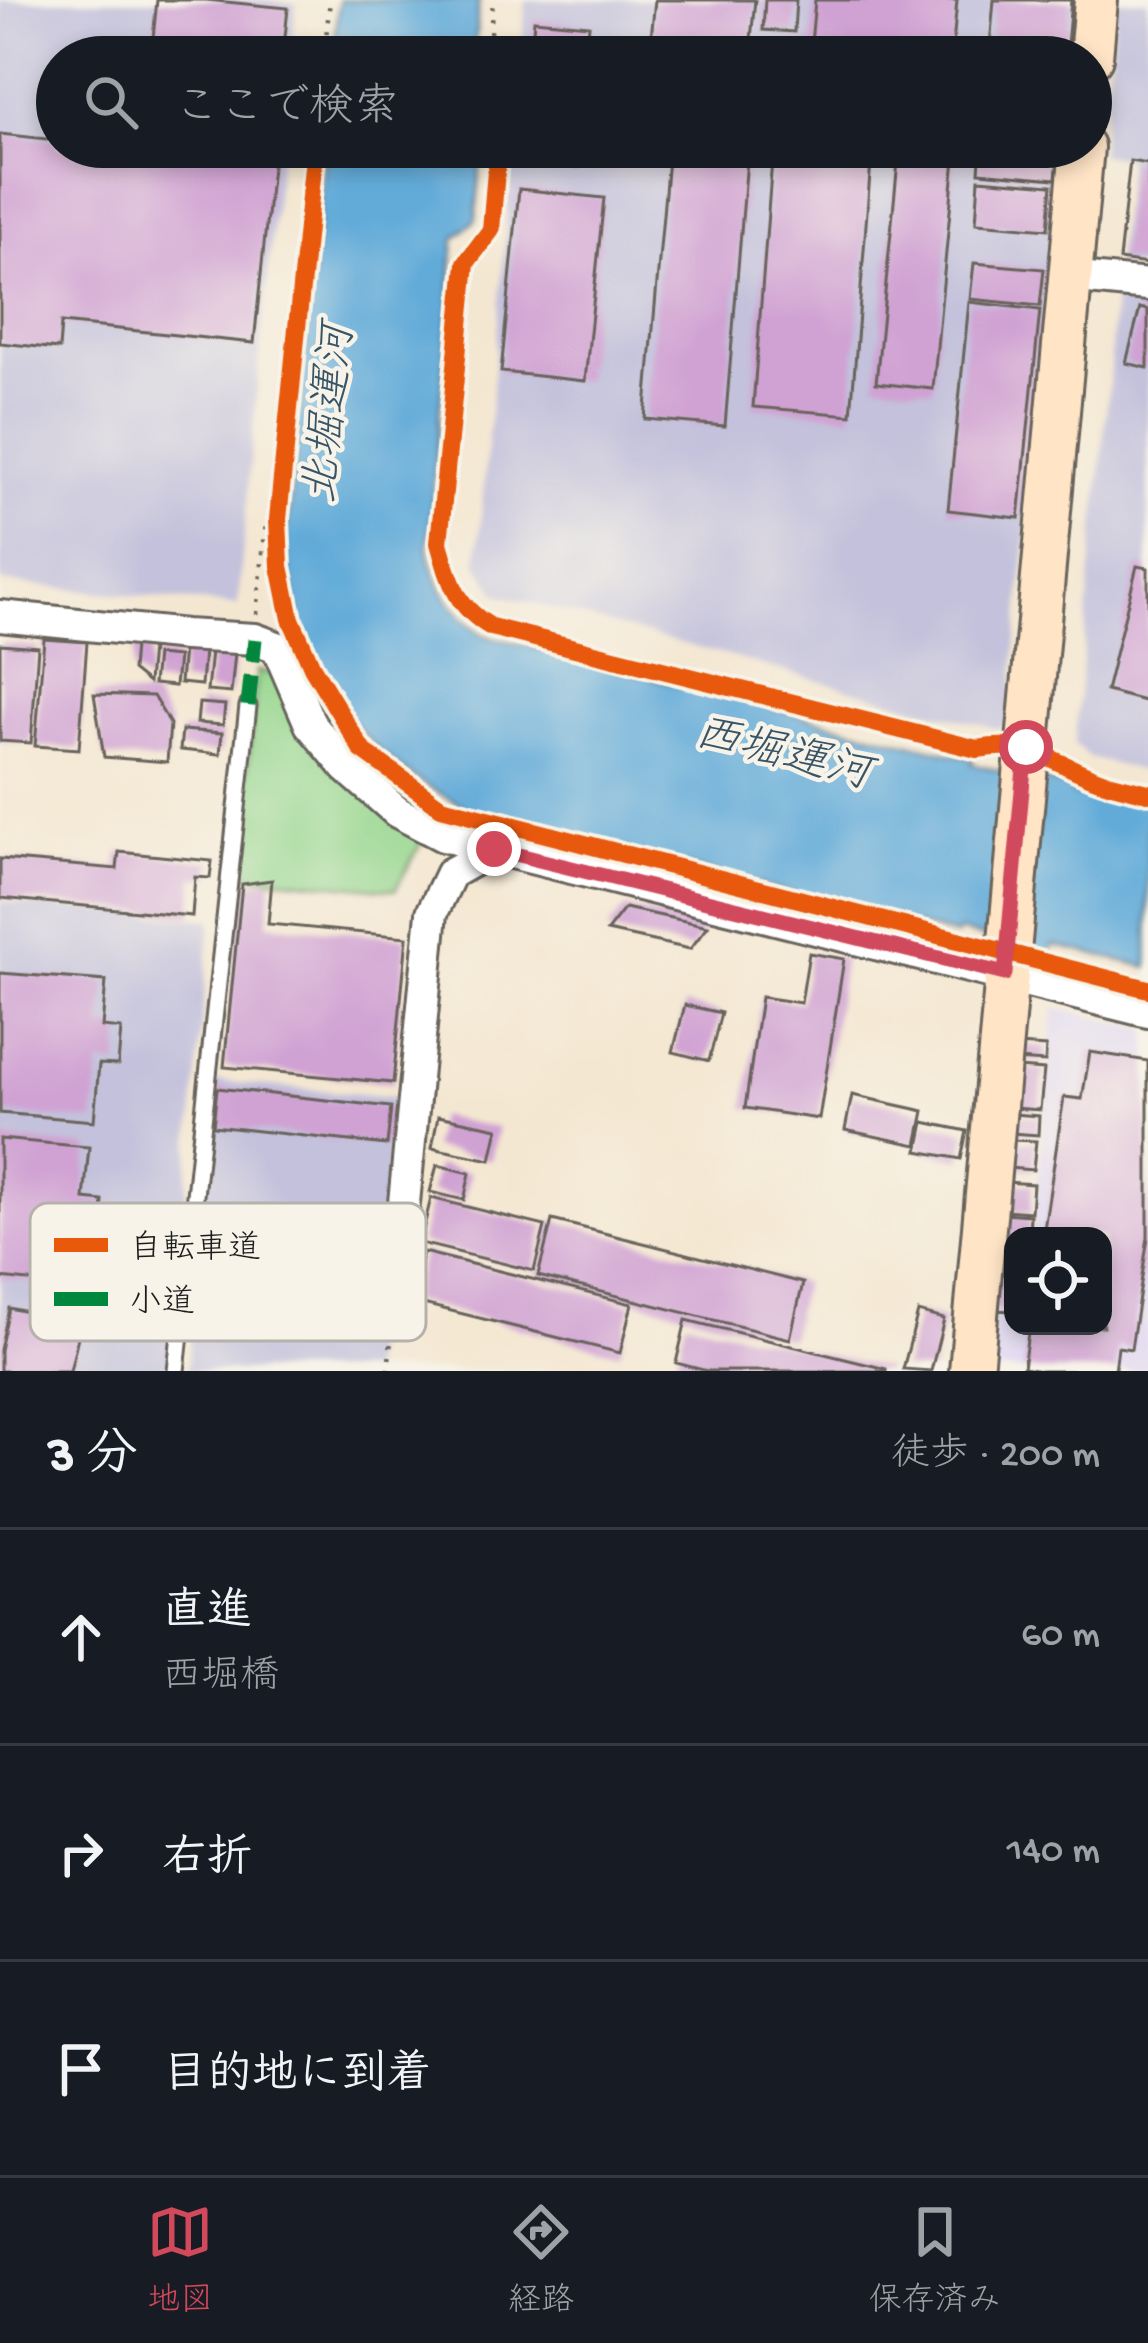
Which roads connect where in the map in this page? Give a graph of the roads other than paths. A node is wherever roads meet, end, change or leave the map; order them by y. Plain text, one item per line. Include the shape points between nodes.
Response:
1 (1096, 0) edge
2 (1092, 36) edge
3 (1080, 168) edge
4 (1070, 277) junction
5 (1148, 285) edge
6 (0, 616) edge
7 (248, 706) dead end
8 (494, 849) junction
9 (1007, 959) junction
10 (1148, 1012) edge
11 (194, 1203) edge
12 (404, 1203) edge
13 (179, 1341) edge
14 (176, 1371) edge
15 (970, 1371) edge

1 - 2 street
3 - 4 street
4 - 5 street
4 - 9 street
6 - 8 street via 277,647 310,724 347,769 397,812 443,836
7 - 11 lane
8 - 9 street
8 - 12 street via 451,873 432,913
9 - 10 street
9 - 15 street
13 - 14 lane

